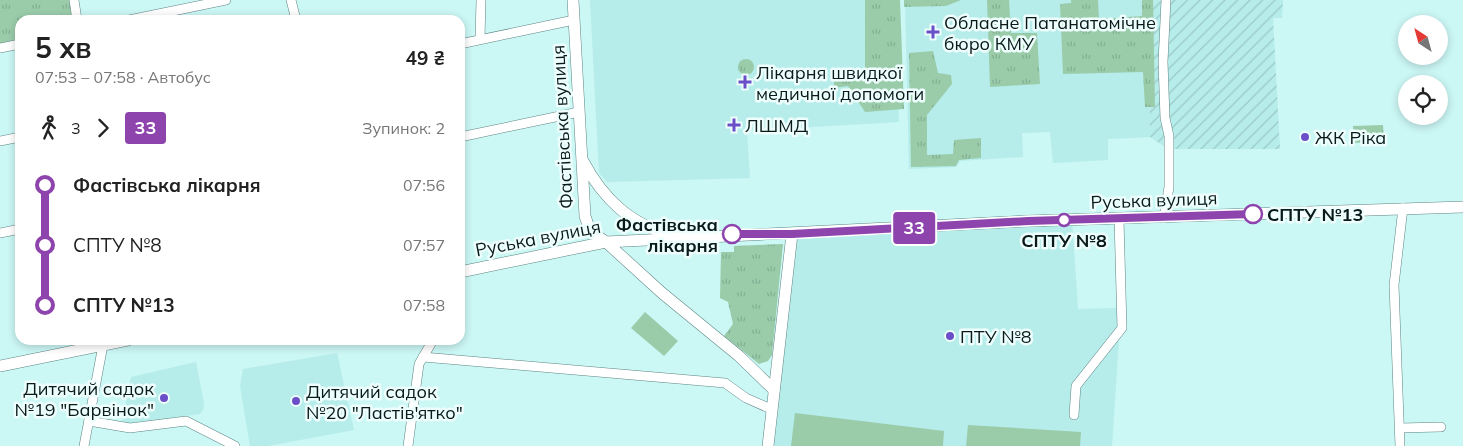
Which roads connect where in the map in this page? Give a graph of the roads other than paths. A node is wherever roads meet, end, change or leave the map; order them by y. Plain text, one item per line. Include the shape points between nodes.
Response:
1 (74, 0) edge
2 (226, 0) edge
3 (291, 0) edge
4 (481, 0) edge
5 (573, 0) edge
6 (1166, 0) edge
7 (77, 15) edge
8 (153, 15) edge
9 (295, 15) edge
10 (574, 20) junction
11 (480, 39) junction
12 (465, 43) edge
13 (15, 45) edge
14 (0, 48) edge
15 (579, 112) junction
16 (465, 135) edge
17 (15, 138) edge
18 (0, 141) edge
19 (581, 157) junction
20 (1463, 207) edge
21 (1404, 208) junction
22 (1164, 218) junction
23 (1119, 219) junction
24 (15, 230) edge
25 (0, 234) edge
26 (792, 234) junction
27 (689, 237) junction
28 (606, 242) junction
29 (465, 271) edge
30 (103, 345) joint
31 (430, 345) edge
32 (423, 357) junction
33 (0, 366) edge
34 (774, 390) junction
35 (771, 410) junction
36 (1074, 415) dead end
37 (89, 421) junction
38 (1441, 426) dead end
39 (1400, 428) junction
40 (84, 446) edge
41 (235, 446) edge
42 (408, 446) edge
43 (768, 446) edge
44 (1400, 446) edge

1 - 7 street
2 - 8 street
3 - 9 street
4 - 11 street
5 - 10 main road, Фастівська вулиця
6 - 22 street via 1163,62 1165,118 1170,136 1169,187
10 - 11 street
10 - 15 main road, Фастівська вулиця
11 - 12 street
13 - 14 street
15 - 16 street
15 - 19 main road, Фастівська вулиця
17 - 18 street
19 - 27 main road via 593,179 616,207 648,226
19 - 28 main road, Фастівська вулиця via 585,216 590,231
20 - 21 main road, Руська вулиця
21 - 22 main road, Руська вулиця
21 - 39 street via 1394,286
22 - 23 main road, Руська вулиця
23 - 26 main road, Руська вулиця
23 - 36 street via 1122,328 1076,386
24 - 25 street
26 - 27 main road, Руська вулиця
26 - 34 main road
27 - 28 main road, Руська вулиця
28 - 29 main road, Руська вулиця
28 - 34 main road, Фастівська вулиця
30 - 33 main road
30 - 37 street
31 - 32 street
32 - 35 street via 725,383
32 - 42 street via 419,364
34 - 35 main road
35 - 43 main road
37 - 40 street
37 - 41 street via 130,428 186,421
38 - 39 street
39 - 44 street

